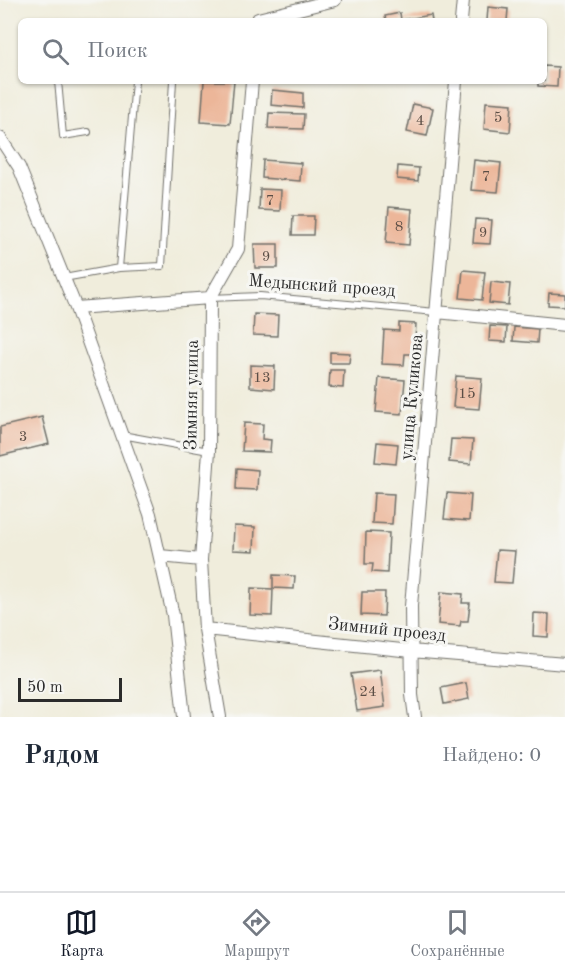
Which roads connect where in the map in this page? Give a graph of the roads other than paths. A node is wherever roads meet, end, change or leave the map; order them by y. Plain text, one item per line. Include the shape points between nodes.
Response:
1 (335, 0) edge
2 (463, 0) edge
3 (265, 18) edge
4 (461, 18) edge
5 (58, 84) edge
6 (135, 84) edge
7 (173, 84) edge
8 (252, 84) edge
9 (456, 84) edge
10 (88, 132) dead end
11 (0, 138) edge
12 (119, 268) junction
13 (64, 278) junction
14 (210, 298) junction
15 (76, 308) junction
16 (437, 312) junction
17 (565, 325) edge
18 (122, 435) junction
19 (208, 451) junction
20 (160, 556) junction
21 (201, 560) junction
22 (206, 629) junction
23 (411, 651) junction
24 (565, 664) edge
25 (184, 717) edge
26 (220, 717) edge
27 (415, 717) edge

1 - 3 street
2 - 4 street
5 - 10 lane via 63,136
6 - 12 lane
7 - 12 lane via 162,266
8 - 14 street, Зимняя улица via 238,249
9 - 16 street, улица Куликова
11 - 13 street via 20,167
12 - 13 lane
13 - 15 street
14 - 15 street, Медынский проезд
14 - 16 lane, Медынский проезд via 260,296
14 - 19 street, Зимняя улица
15 - 18 street
16 - 17 street, Медынский проезд
16 - 23 street, улица Куликова via 411,606
18 - 19 lane
18 - 20 street via 150,514
19 - 21 street, Зимняя улица
20 - 21 street
20 - 25 street via 173,615
21 - 22 street, Зимняя улица
22 - 23 street, Зимний проезд
22 - 26 street, Зимняя улица
23 - 24 street, Зимний проезд
23 - 27 street, улица Куликова

